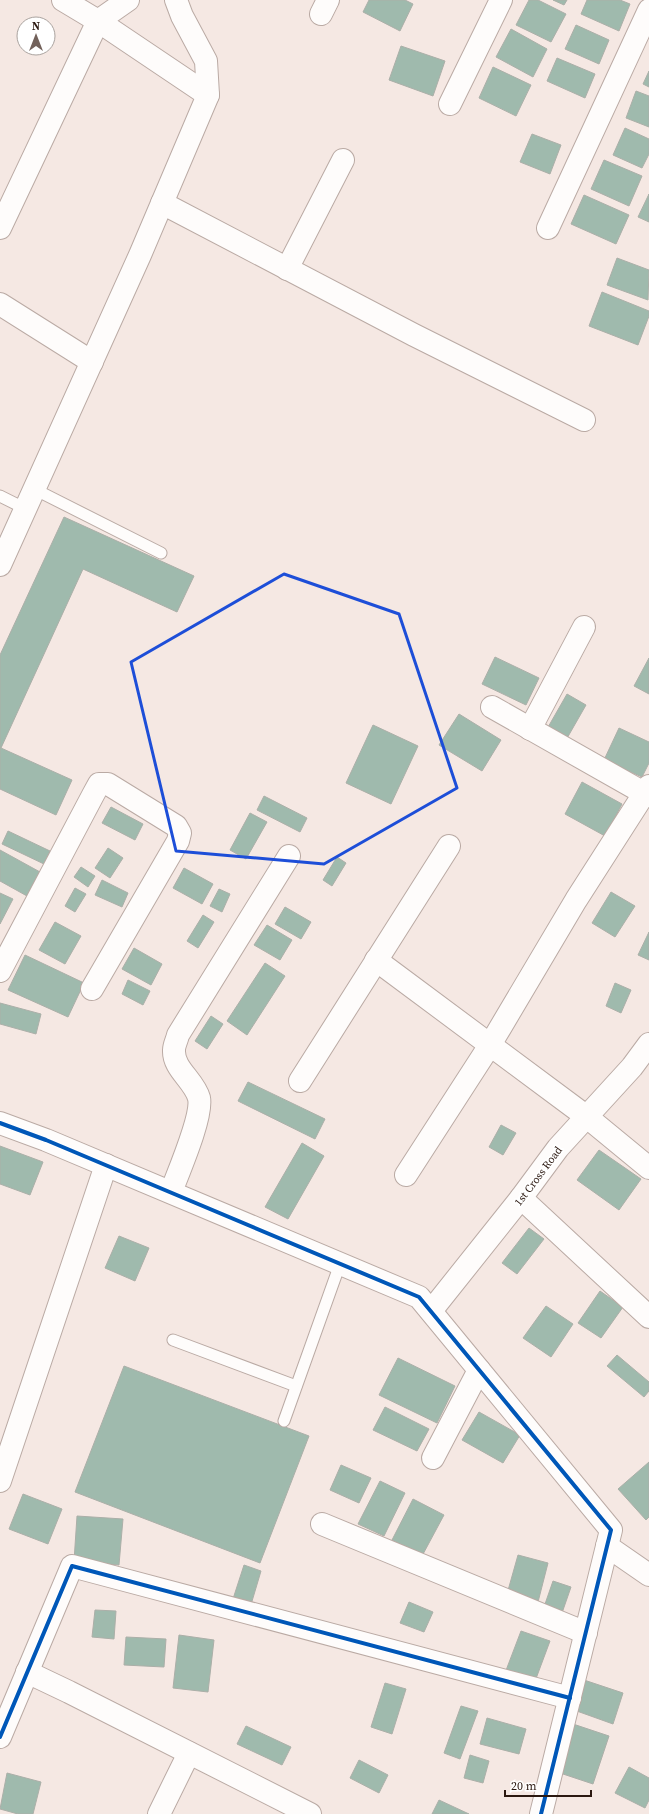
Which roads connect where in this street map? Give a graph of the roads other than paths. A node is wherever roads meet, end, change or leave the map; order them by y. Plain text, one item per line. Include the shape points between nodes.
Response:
1 (63, 0) edge
2 (128, 0) edge
3 (176, 0) edge
4 (500, 0) edge
5 (649, 10) edge
6 (98, 21) junction
7 (208, 95) junction
8 (450, 104) dead end
9 (343, 160) dead end
10 (162, 204) junction
11 (0, 228) edge
12 (548, 228) dead end
13 (287, 268) junction
14 (0, 304) edge
15 (92, 362) junction
16 (584, 420) dead end
17 (34, 489) junction
18 (0, 496) edge
19 (26, 509) junction
20 (161, 554) dead end
21 (0, 566) edge
22 (584, 627) dead end
23 (492, 707) dead end
24 (530, 729) junction
25 (647, 792) edge
26 (449, 846) dead end
27 (289, 856) dead end
28 (376, 960) junction
29 (0, 971) edge
30 (92, 989) dead end
31 (649, 1044) edge
32 (490, 1045) junction
33 (300, 1081) dead end
34 (587, 1117) junction
35 (0, 1123) edge
36 (106, 1165) junction
37 (649, 1168) edge
38 (406, 1175) dead end
39 (171, 1192) junction
40 (521, 1198) junction
41 (340, 1264) junction
42 (431, 1311) junction
43 (649, 1318) edge
44 (173, 1340) dead end
45 (479, 1370) junction
46 (296, 1386) junction
47 (284, 1421) dead end
48 (433, 1458) dead end
49 (0, 1481) edge
50 (322, 1524) dead end
51 (607, 1546) junction
52 (649, 1575) edge
53 (586, 1633) junction
54 (28, 1672) junction
55 (570, 1698) junction
56 (0, 1738) edge
57 (190, 1753) junction
58 (159, 1814) edge
59 (310, 1814) edge
60 (541, 1814) edge

1 - 6 street
2 - 6 street
3 - 7 street via 206,61
4 - 8 street
5 - 12 street
6 - 7 street
6 - 11 street
7 - 10 street
9 - 13 street
10 - 13 street
10 - 15 street
13 - 16 street
14 - 15 street
15 - 17 street
17 - 19 street
17 - 20 lane
18 - 19 lane
19 - 21 street
22 - 24 street
23 - 24 street
24 - 25 street
25 - 32 street via 576,900
26 - 28 street
27 - 39 street via 178,1035 174,1050 176,1063 193,1083 199,1099 198,1115
28 - 32 street
28 - 33 street
29 - 30 street via 99,784 108,784 176,826 180,833 174,848
31 - 34 street, 1st Cross Road
32 - 34 street
32 - 38 street
34 - 37 street
34 - 40 street, 1st Cross Road via 558,1148
35 - 36 street
36 - 39 street
36 - 49 street
39 - 41 street
40 - 42 street, 1st Cross Road
40 - 43 street
41 - 42 street via 418,1297
41 - 46 lane
42 - 45 street
44 - 46 lane
45 - 48 street
45 - 51 street via 611,1530
46 - 47 lane
50 - 53 street
51 - 52 street
51 - 53 street
53 - 55 street
54 - 55 street via 72,1566
54 - 56 street
54 - 57 street
55 - 60 street
57 - 58 street
57 - 59 street

